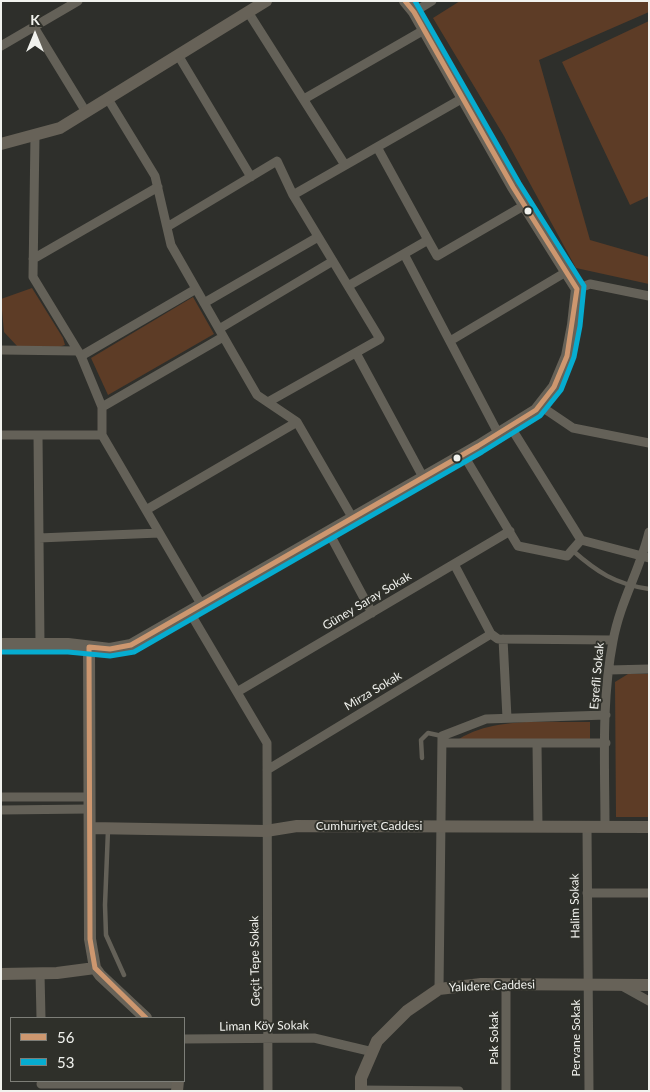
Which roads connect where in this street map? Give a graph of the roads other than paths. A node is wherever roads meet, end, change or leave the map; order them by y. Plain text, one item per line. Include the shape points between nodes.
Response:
1 (78, 1) edge
2 (266, 1) edge
3 (432, 1) edge
4 (408, 4) edge
5 (248, 12) junction
6 (34, 27) junction
7 (424, 30) junction
8 (1, 46) edge
9 (178, 55) junction
10 (463, 98) junction
11 (108, 99) junction
12 (304, 100) junction
13 (86, 112) junction
14 (35, 135) junction
15 (1, 144) edge
16 (376, 147) junction
17 (346, 165) junction
18 (251, 176) junction
19 (158, 187) junction
20 (293, 195) junction
21 (525, 205) junction
22 (167, 227) junction
23 (318, 237) junction
24 (428, 240) junction
25 (404, 254) junction
26 (33, 258) junction
27 (333, 261) junction
28 (566, 272) junction
29 (348, 286) junction
30 (196, 289) junction
31 (576, 289) junction
32 (649, 296) edge
33 (204, 303) junction
34 (221, 333) junction
35 (450, 341) junction
36 (1, 350) edge
37 (80, 353) junction
38 (356, 353) junction
39 (268, 402) junction
40 (540, 405) junction
41 (102, 406) junction
42 (297, 422) junction
43 (510, 426) junction
44 (498, 433) junction
45 (1, 435) edge
46 (38, 435) junction
47 (102, 435) junction
48 (649, 443) edge
49 (463, 454) junction
50 (424, 477) junction
51 (146, 510) junction
52 (352, 517) junction
53 (328, 531) junction
54 (510, 531) junction
55 (649, 532) edge
56 (159, 534) junction
57 (39, 538) junction
58 (581, 540) junction
59 (572, 550) junction
60 (646, 557) edge
61 (454, 564) junction
62 (629, 586) junction
63 (649, 589) edge
64 (195, 608) junction
65 (372, 613) junction
66 (491, 634) junction
67 (502, 638) junction
68 (613, 640) junction
69 (1, 644) edge
70 (40, 644) junction
71 (89, 647) junction
72 (649, 669) edge
73 (609, 670) junction
74 (237, 692) junction
75 (606, 715) junction
76 (507, 718) junction
77 (442, 740) junction
78 (537, 743) junction
79 (606, 743) junction
80 (422, 758) dead end
81 (267, 770) junction
82 (1, 797) edge
83 (90, 803) junction
84 (1, 810) edge
85 (440, 827) junction
86 (538, 827) junction
87 (587, 827) junction
88 (649, 827) edge
89 (90, 828) junction
90 (108, 828) junction
91 (605, 828) junction
92 (266, 831) junction
93 (587, 893) junction
94 (649, 893) edge
95 (95, 968) junction
96 (40, 973) junction
97 (1, 974) edge
98 (124, 975) dead end
99 (506, 984) junction
100 (588, 984) junction
101 (619, 985) junction
102 (649, 985) edge
103 (438, 989) junction
104 (649, 1001) edge
105 (40, 1017) edge
106 (145, 1017) edge
107 (185, 1039) edge
108 (268, 1039) junction
109 (373, 1052) junction
110 (41, 1085) edge
111 (178, 1085) edge
112 (361, 1090) edge
113 (268, 1091) edge
114 (459, 1091) edge
115 (506, 1091) edge
116 (589, 1091) edge

1 - 6 street
2 - 5 street
3 - 4 street
4 - 7 street
5 - 9 street
5 - 12 street
6 - 8 street
6 - 13 street
7 - 10 street
7 - 12 street
9 - 11 street
9 - 18 street
10 - 16 street
10 - 21 street
11 - 13 street
11 - 19 street via 155,176
12 - 17 street
13 - 14 street via 60,128
14 - 15 street
14 - 26 street
16 - 17 street
16 - 24 street
17 - 20 street
18 - 20 street via 277,161
18 - 22 street
19 - 22 street
19 - 26 street
20 - 23 street
21 - 24 street via 437,256
21 - 28 street
22 - 30 street via 171,245
23 - 27 street
23 - 33 street
24 - 25 street
25 - 29 street
25 - 35 street
26 - 37 street via 33,277
27 - 29 street
27 - 34 street
28 - 31 street
28 - 35 street
29 - 38 street via 380,339
30 - 33 street
30 - 37 street
31 - 32 street via 590,284
31 - 40 street via 567,356 554,387
33 - 34 street
34 - 39 street via 257,395
34 - 41 street
35 - 44 street
36 - 37 street
37 - 41 street
38 - 39 street
38 - 50 street
39 - 42 street
40 - 43 street
40 - 48 street via 572,428
41 - 47 street
42 - 51 street
42 - 52 street
43 - 44 street
43 - 58 street
44 - 49 street
45 - 46 street
46 - 47 street
46 - 57 street
47 - 51 street, Geçit Tepe Sokak
49 - 50 street
49 - 54 street
50 - 52 street
51 - 56 street, Geçit Tepe Sokak
52 - 53 street
53 - 64 street
53 - 65 street
54 - 59 street via 518,546 567,556
54 - 61 street, Güney Saray Sokak
55 - 60 street, Eşrefli Sokak
56 - 57 street
56 - 64 street, Geçit Tepe Sokak
57 - 70 street
58 - 59 street
58 - 60 street
59 - 62 lane via 616,582
60 - 62 street, Eşrefli Sokak
61 - 65 street, Güney Saray Sokak
61 - 66 street
62 - 63 lane
62 - 68 street, Eşrefli Sokak
64 - 71 street via 130,645 110,649
64 - 74 street, Geçit Tepe Sokak
65 - 74 street, Güney Saray Sokak
66 - 67 street
66 - 81 street, Mirza Sokak
67 - 68 street
67 - 76 street
68 - 73 street, Eşrefli Sokak
69 - 70 street
70 - 71 street
71 - 83 street
72 - 73 street
73 - 75 street, Eşrefli Sokak
74 - 81 street, Geçit Tepe Sokak via 267,743
75 - 76 street
75 - 79 street, Eşrefli Sokak
76 - 77 street via 486,719
77 - 78 street
77 - 80 lane via 428,733 421,740
77 - 85 street
78 - 79 street
78 - 86 street
79 - 91 street, Eşrefli Sokak
81 - 92 street, Geçit Tepe Sokak
82 - 83 street
83 - 84 street
83 - 89 street
85 - 86 street, Cumhuriyet Caddesi
85 - 92 street, Cumhuriyet Caddesi via 296,826
85 - 103 street
86 - 87 street, Cumhuriyet Caddesi
87 - 91 street, Cumhuriyet Caddesi
87 - 93 street, Halim Sokak
88 - 91 street, Cumhuriyet Caddesi
89 - 90 street, Cumhuriyet Caddesi
89 - 95 street via 90,939
90 - 92 street, Cumhuriyet Caddesi
90 - 98 lane via 106,935
92 - 108 street, Geçit Tepe Sokak
93 - 94 street
93 - 100 street, Halim Sokak
95 - 96 street
95 - 106 street
96 - 97 street
96 - 105 street
99 - 100 street, Yalıdere Caddesi
99 - 103 street, Yalıdere Caddesi
99 - 115 street, Pak Sokak
100 - 101 street, Yalıdere Caddesi
100 - 116 street, Pervane Sokak
101 - 102 street, Yalıdere Caddesi
101 - 104 street
103 - 109 street, Yalıdere Caddesi via 407,1011 377,1041
107 - 108 street, Liman Köy Sokak
108 - 109 street, Liman Köy Sokak via 314,1038
108 - 113 street, Geçit Tepe Sokak
109 - 112 street, Yalıdere Caddesi via 361,1078
110 - 111 street
112 - 114 street

